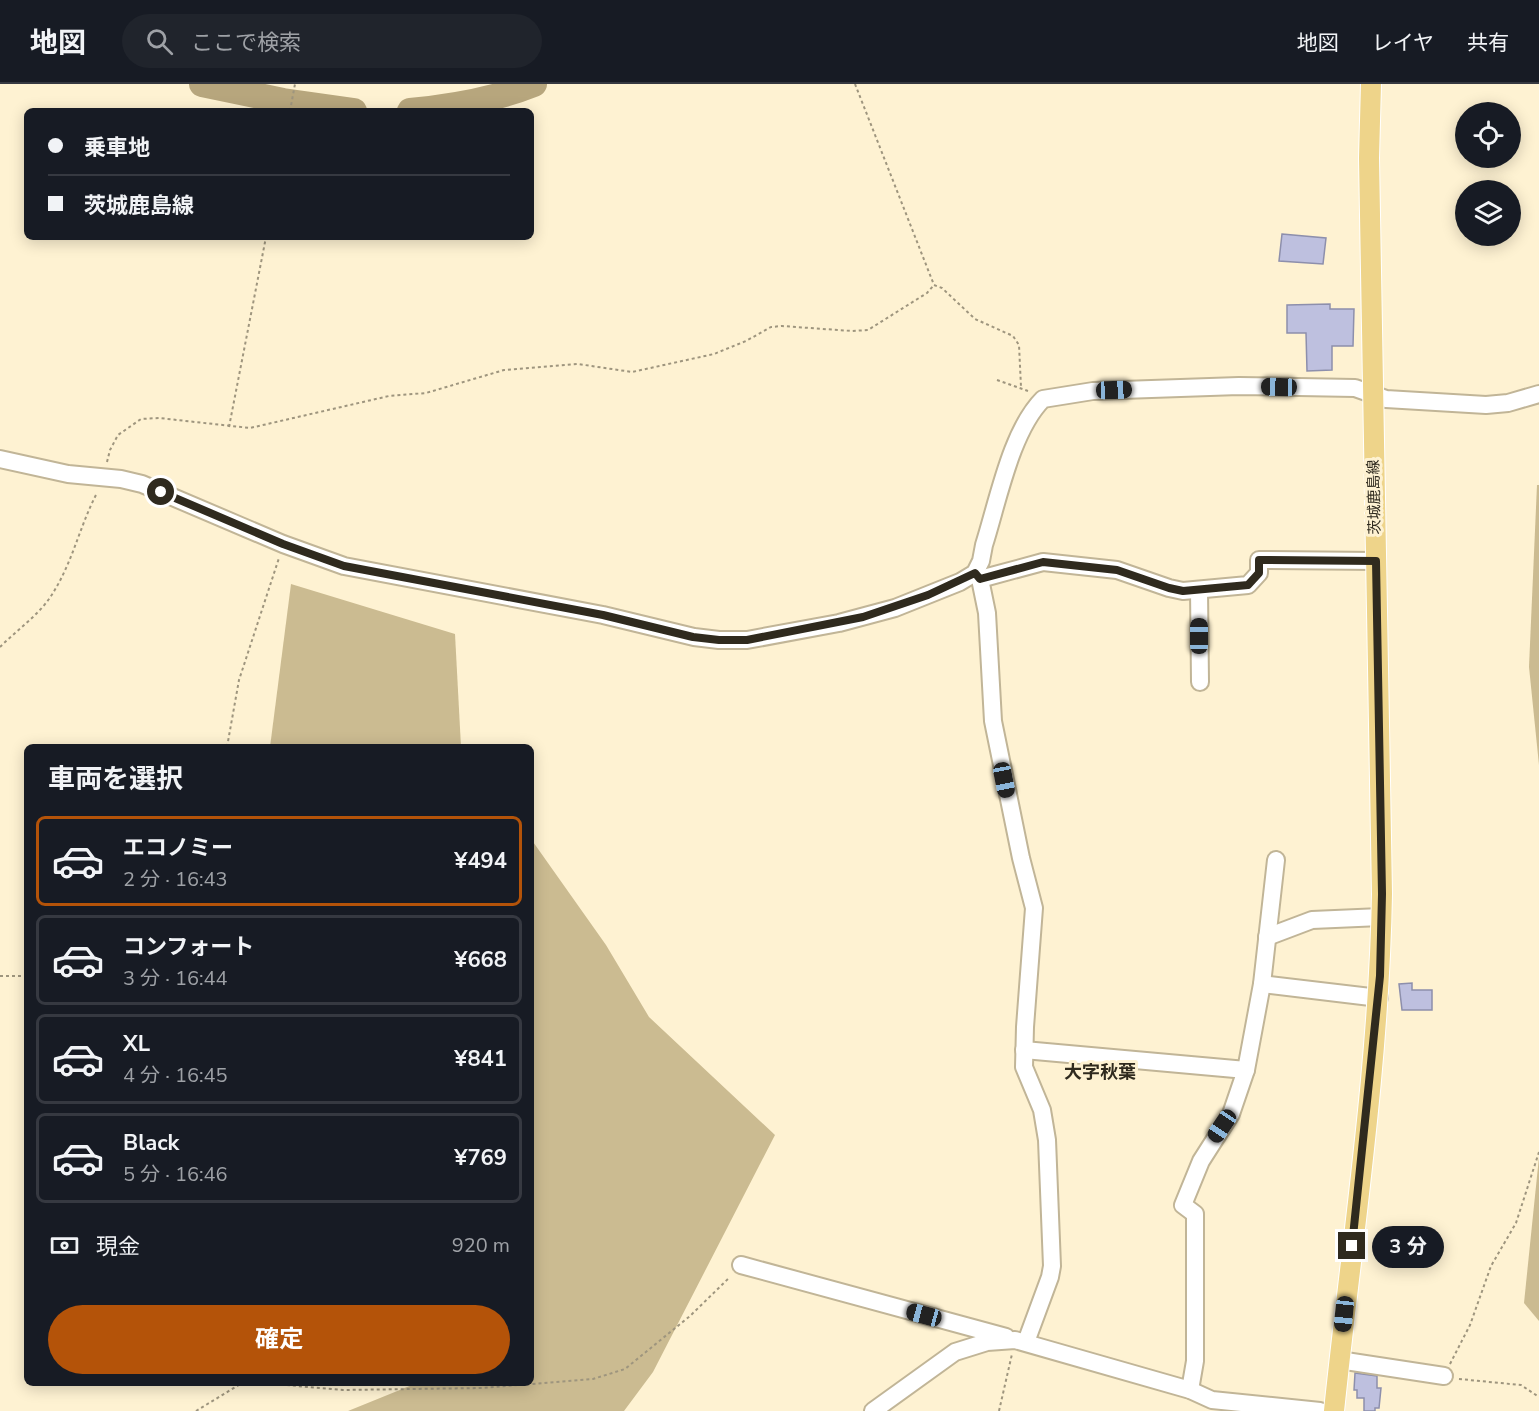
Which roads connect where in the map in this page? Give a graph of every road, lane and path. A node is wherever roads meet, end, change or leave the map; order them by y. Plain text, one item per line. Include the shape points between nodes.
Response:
1 (295, 84) edge
2 (855, 84) edge
3 (1371, 84) edge
4 (291, 108) edge
5 (265, 240) edge
6 (934, 285) junction
7 (997, 380) dead end
8 (1021, 387) junction
9 (1372, 394) junction
10 (1539, 394) edge
11 (1043, 399) junction
12 (229, 427) junction
13 (0, 459) edge
14 (103, 477) junction
15 (283, 544) junction
16 (1376, 561) junction
17 (977, 576) junction
18 (1199, 590) junction
19 (0, 647) edge
20 (1200, 682) dead end
21 (228, 744) edge
22 (1276, 860) dead end
23 (1381, 917) junction
24 (1267, 937) junction
25 (0, 976) edge
26 (24, 976) edge
27 (1262, 984) junction
28 (1379, 998) junction
29 (1024, 1050) junction
30 (1246, 1070) junction
31 (1539, 1152) edge
32 (741, 1265) joint
33 (1020, 1341) junction
34 (1339, 1360) junction
35 (1444, 1376) junction
36 (534, 1384) edge
37 (237, 1386) edge
38 (297, 1386) edge
39 (506, 1386) edge
40 (1190, 1390) junction
41 (1539, 1397) edge
42 (196, 1411) edge
43 (873, 1411) edge
44 (999, 1411) edge
45 (1320, 1411) edge
46 (1334, 1411) edge

1 - 4 path
2 - 6 path
3 - 9 main road, 茨城鹿島線
5 - 12 path
6 - 8 path via 975,320 1013,336 1019,345
6 - 12 path via 868,330 771,327 714,354 632,372 578,364 504,370 426,393 389,396 250,428
7 - 8 path
8 - 11 path
9 - 10 street via 1386,399 1486,405
9 - 11 street via 1355,388 1239,386 1094,391
9 - 16 main road, 茨城鹿島線
11 - 17 street via 1015,445
12 - 14 path via 141,419 118,435
13 - 14 street via 68,474
14 - 15 street via 151,488
14 - 19 path via 70,560 49,599
15 - 17 street via 368,572 719,640 747,640 863,617
15 - 21 path via 239,680
16 - 18 street via 1259,560 1259,573 1248,585
16 - 23 main road, 茨城鹿島線
17 - 18 street via 1043,562 1117,570 1169,588
17 - 29 street via 991,641 993,721 1034,908
18 - 20 street
22 - 24 street
23 - 24 street via 1312,920
23 - 28 main road, 茨城鹿島線
24 - 27 street
25 - 26 path
27 - 28 street
27 - 30 street
28 - 34 main road, 茨城鹿島線
29 - 30 street
29 - 33 street via 1024,1067 1042,1110 1047,1140 1052,1266
30 - 40 street via 1230,1114 1201,1161 1183,1205 1195,1214 1195,1361
31 - 35 path via 1516,1223 1491,1266 1470,1325
32 - 33 street
32 - 36 path via 690,1316 625,1369 592,1379
33 - 40 street
33 - 43 street via 987,1342 955,1352
33 - 44 path
34 - 35 street
34 - 46 main road, 茨城鹿島線
35 - 41 path via 1510,1383
37 - 42 path
38 - 39 path via 343,1390
40 - 45 street via 1212,1400

